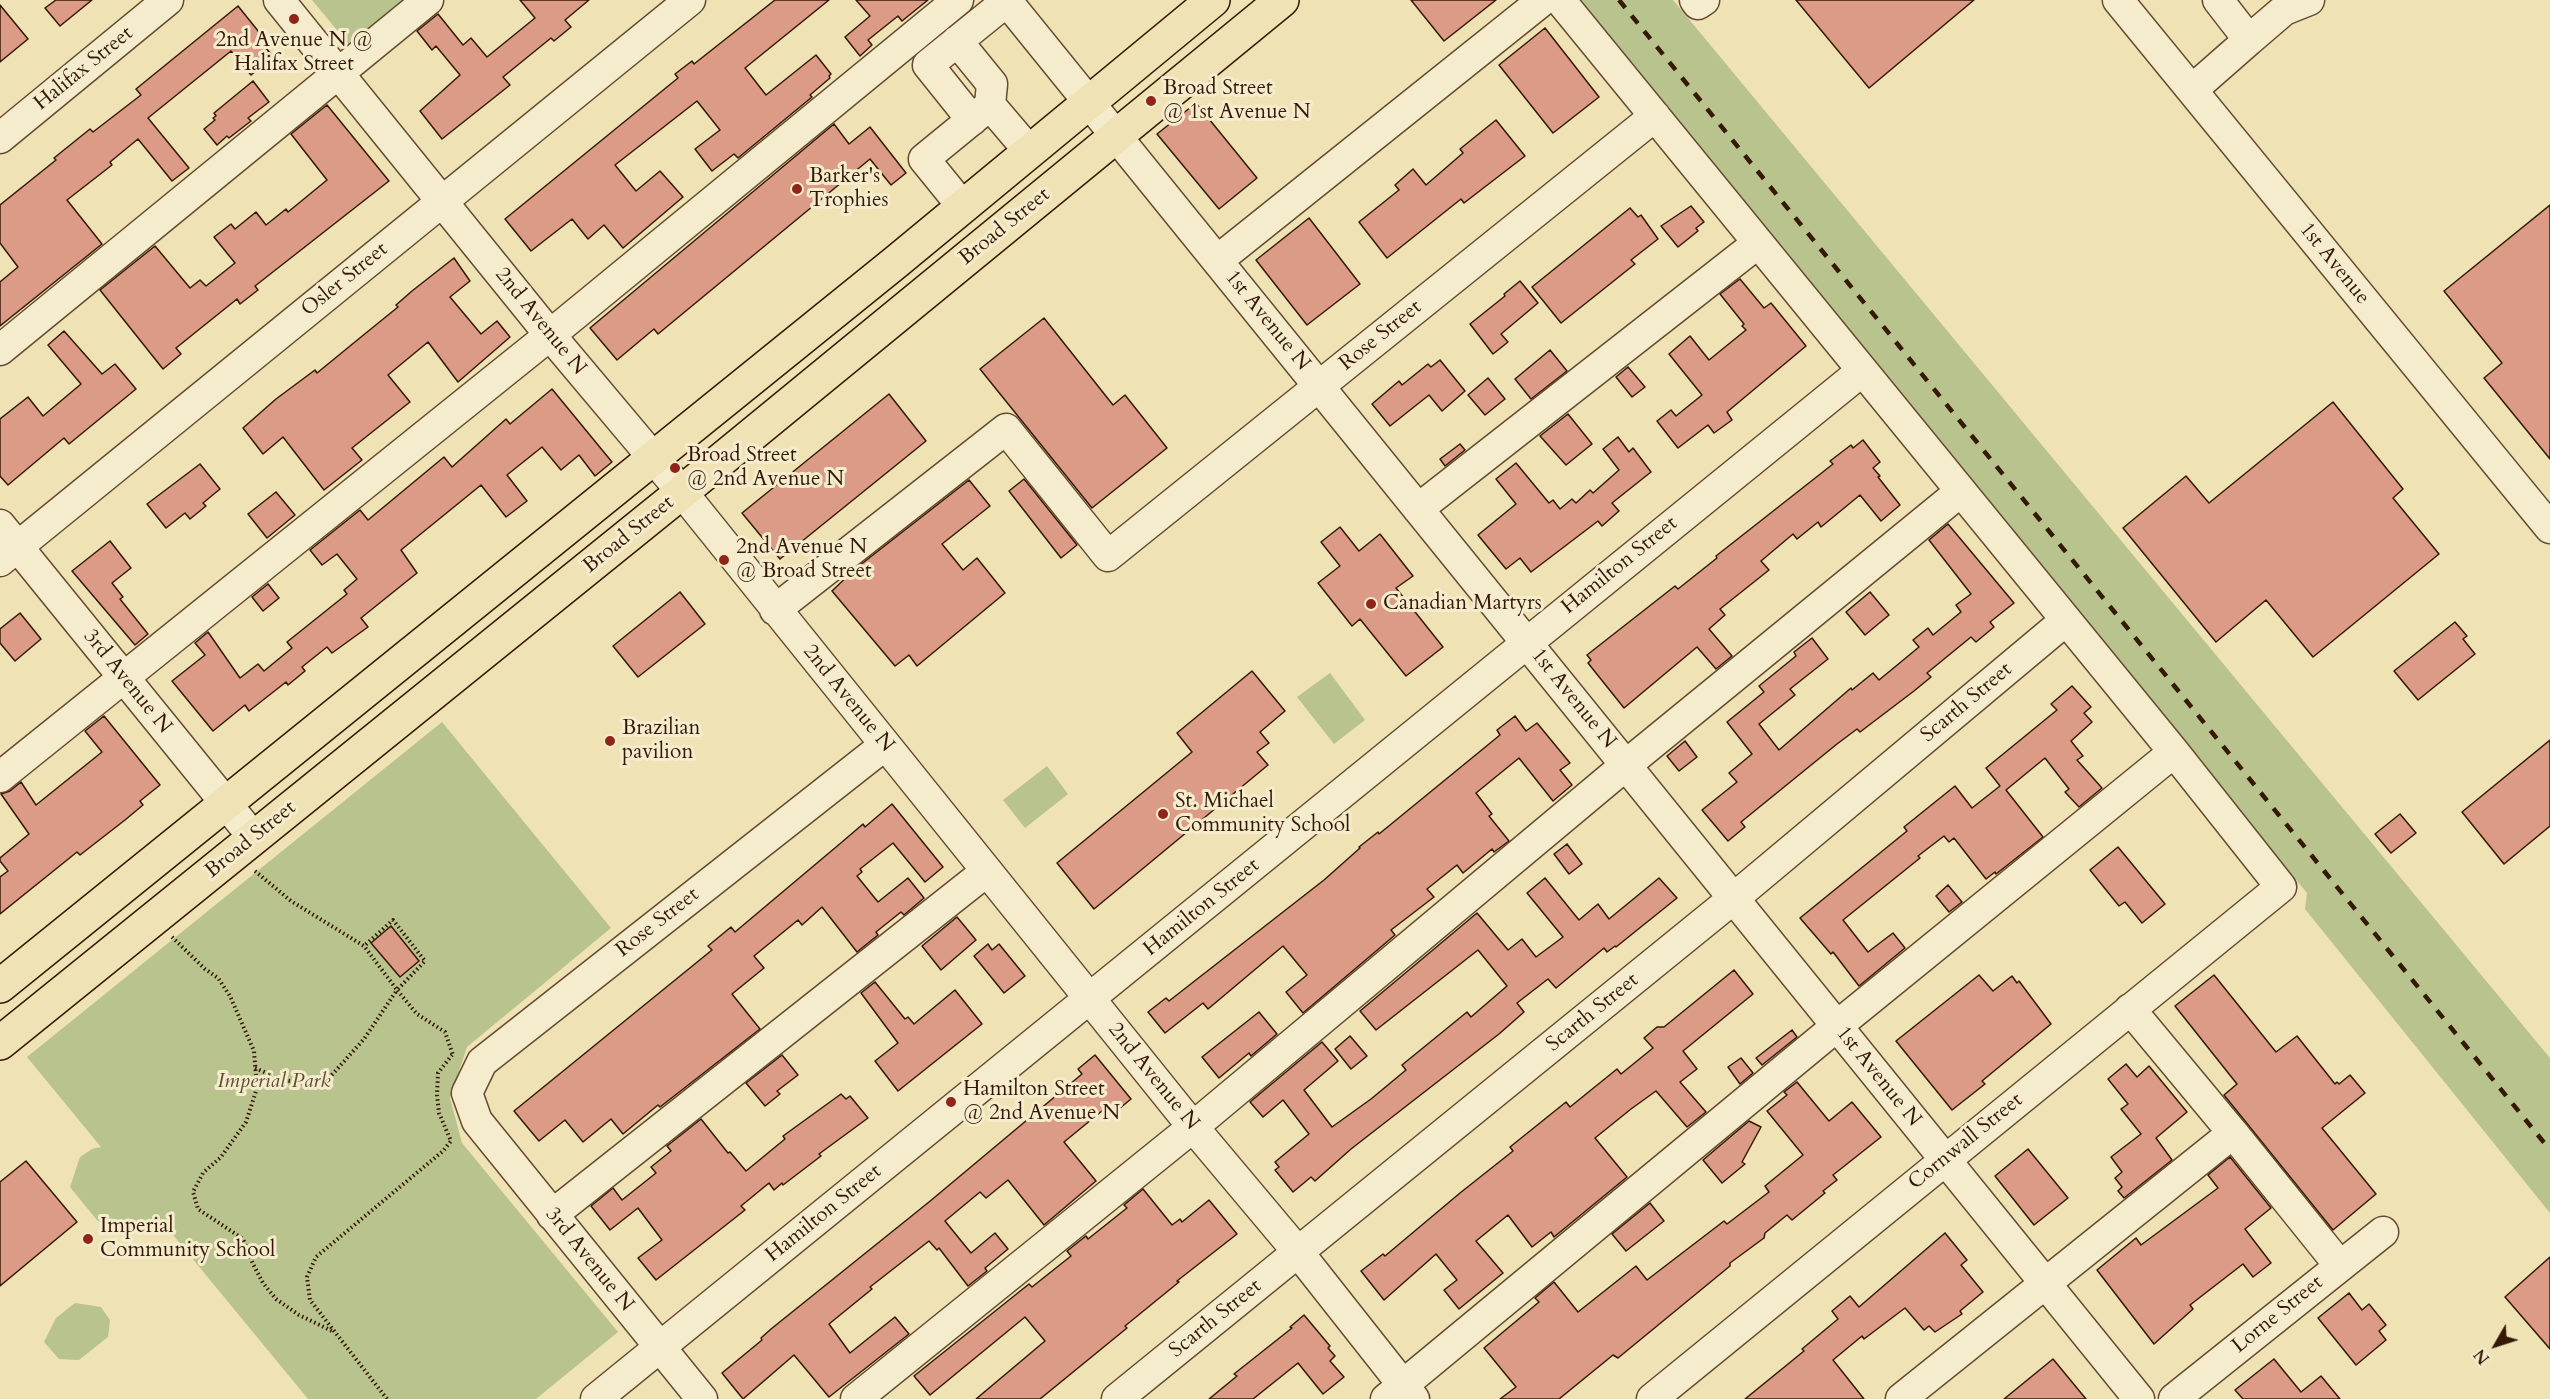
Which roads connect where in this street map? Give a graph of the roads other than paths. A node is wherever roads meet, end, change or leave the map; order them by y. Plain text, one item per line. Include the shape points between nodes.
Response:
1 (168, 0) edge
2 (279, 0) edge
3 (428, 0) edge
4 (690, 0) edge
5 (958, 0) edge
6 (1213, 0) edge
7 (1282, 0) edge
8 (1543, 0) edge
9 (1560, 0) edge
10 (1695, 0) edge
11 (1704, 0) edge
12 (2118, 0) edge
13 (2218, 0) edge
14 (2309, 0) edge
15 (1007, 1) edge
16 (2249, 40) junction
17 (338, 73) junction
18 (2192, 90) junction
19 (1090, 103) junction
20 (981, 113) junction
21 (1655, 116) junction
22 (1117, 136) junction
23 (0, 138) edge
24 (1030, 152) junction
25 (442, 201) junction
26 (963, 207) junction
27 (1758, 243) junction
28 (1218, 260) junction
29 (550, 334) junction
30 (0, 351) edge
31 (1862, 371) junction
32 (1318, 386) junction
33 (654, 458) junction
34 (682, 492) junction
35 (1960, 492) junction
36 (1418, 509) junction
37 (2550, 528) edge
38 (6, 544) edge
39 (775, 610) junction
40 (2065, 621) junction
41 (1526, 642) junction
42 (123, 677) junction
43 (885, 745) junction
44 (2174, 752) junction
45 (1626, 765) junction
46 (0, 777) edge
47 (226, 803) junction
48 (246, 845) junction
49 (987, 871) junction
50 (1734, 898) junction
51 (0, 986) edge
52 (1091, 999) junction
53 (2130, 1009) junction
54 (1837, 1026) junction
55 (0, 1043) edge
56 (477, 1121) joint
57 (1193, 1127) junction
58 (2233, 1133) junction
59 (1945, 1159) junction
60 (552, 1215) junction
61 (2383, 1232) dead end
62 (1298, 1252) junction
63 (2340, 1266) junction
64 (2045, 1283) junction
65 (659, 1346) junction
66 (1401, 1394) edge
67 (596, 1399) edge
68 (702, 1399) edge
69 (856, 1399) edge
70 (1117, 1399) edge
71 (1652, 1399) edge
72 (1901, 1399) edge
73 (2139, 1399) edge
74 (2174, 1399) edge

1 - 23 street, Halifax Street
2 - 17 street, 2nd Avenue N
3 - 17 street
4 - 25 street, Osler Street
5 - 29 street
6 - 19 main road, Broad Street
7 - 22 main road, Broad Street
8 - 28 street
9 - 21 street
10 - 11 street via 1698,4
12 - 18 street, 1st Avenue
13 - 16 street
14 - 16 street via 2284,10
15 - 19 street, 1st Avenue N
15 - 20 street via 928,65
16 - 18 street
17 - 25 street, 2nd Avenue N
17 - 30 street
18 - 37 street, 1st Avenue
19 - 22 street, 1st Avenue N
19 - 24 main road, Broad Street
20 - 24 street
20 - 26 street via 924,159
21 - 27 street
21 - 32 street, Rose Street
22 - 28 street, 1st Avenue N
22 - 34 main road, Broad Street
24 - 26 main road, Broad Street
25 - 29 street, 2nd Avenue N
25 - 38 street, Osler Street
26 - 33 main road, Broad Street
27 - 31 street
27 - 36 street
28 - 32 street, 1st Avenue N
29 - 33 street, 2nd Avenue N
29 - 42 street
31 - 35 street
31 - 41 street, Hamilton Street
32 - 36 street, 1st Avenue N
32 - 39 street, Rose Street via 1108,556 1006,429
33 - 34 street, 2nd Avenue N
33 - 47 main road, Broad Street
34 - 39 street, 2nd Avenue N
34 - 48 main road, Broad Street
35 - 40 street
35 - 45 street
36 - 41 street, 1st Avenue N
38 - 42 street, 3rd Avenue N
39 - 43 street, 2nd Avenue N
40 - 44 street
40 - 50 street, Scarth Street
41 - 45 street, 1st Avenue N
41 - 52 street, Hamilton Street
42 - 46 street
42 - 47 street, 3rd Avenue N
43 - 49 street, 2nd Avenue N
43 - 56 street, Rose Street via 482,1062 467,1093
44 - 53 street, Cornwall Street via 2281,887
44 - 54 street
45 - 50 street, 1st Avenue N
45 - 57 street
47 - 48 street, 3rd Avenue N
47 - 51 main road, Broad Street
48 - 55 main road, Broad Street
49 - 52 street, 2nd Avenue N
49 - 60 street
50 - 54 street, 1st Avenue N
50 - 62 street, Scarth Street
52 - 57 street, 2nd Avenue N
52 - 65 street, Hamilton Street
53 - 58 street
53 - 59 street, Cornwall Street
54 - 59 street, 1st Avenue N
54 - 66 street
56 - 60 street, 3rd Avenue N
57 - 62 street, 2nd Avenue N
57 - 69 street
58 - 63 street
58 - 64 street
59 - 64 street, 1st Avenue N
59 - 71 street, Cornwall Street
60 - 65 street, 3rd Avenue N
61 - 63 street, Lorne Street
62 - 66 street, 2nd Avenue N
62 - 70 street, Scarth Street
63 - 74 street, Lorne Street
64 - 72 street
64 - 73 street, 1st Avenue N
65 - 67 street, Hamilton Street
65 - 68 street, 3rd Avenue N

